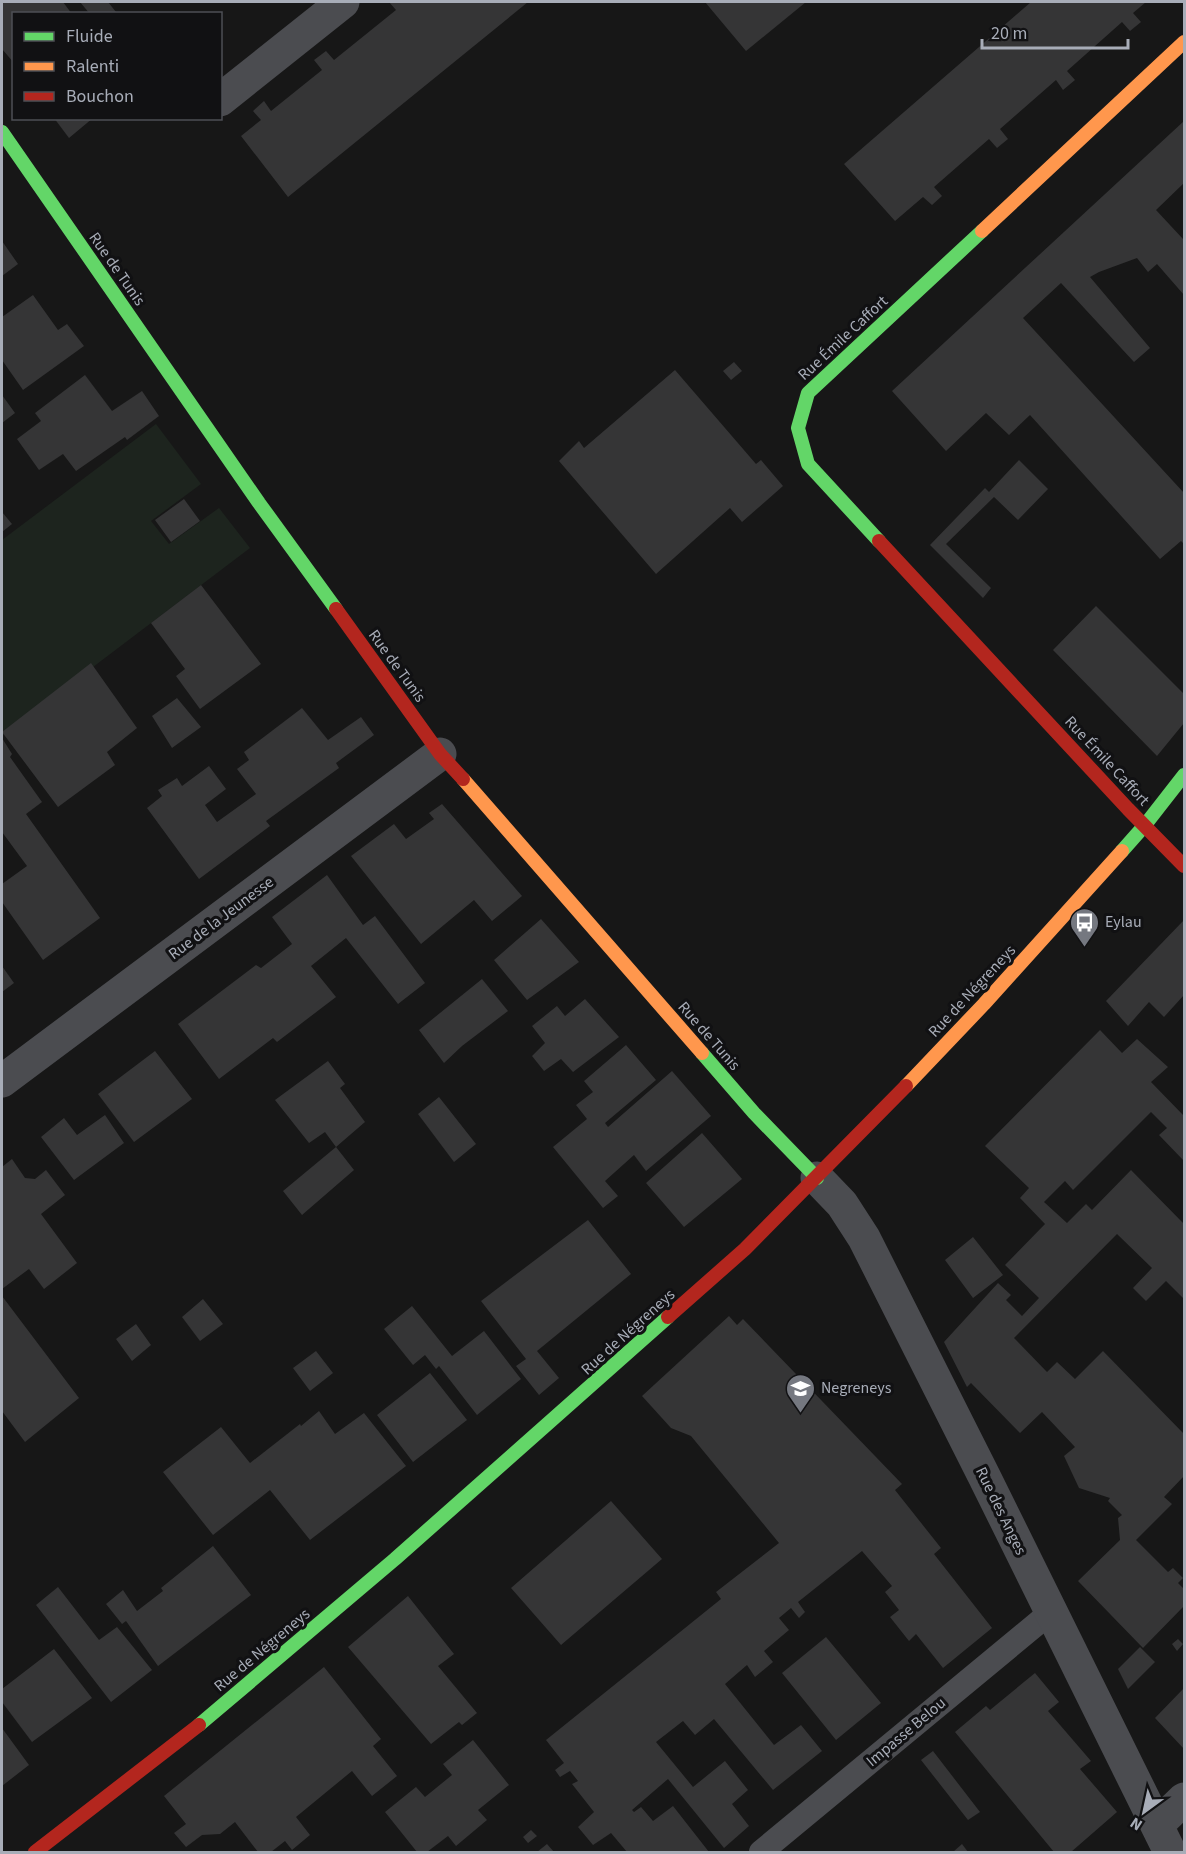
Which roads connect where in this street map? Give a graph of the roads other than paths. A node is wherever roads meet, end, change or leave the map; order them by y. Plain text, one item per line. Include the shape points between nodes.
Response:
1 (343, 2) edge
2 (1185, 42) edge
3 (222, 98) edge
4 (2, 132) edge
5 (440, 754) junction
6 (1185, 775) edge
7 (1144, 825) junction
8 (1185, 866) edge
9 (2, 1081) edge
10 (817, 1178) junction
11 (1051, 1612) junction
12 (1185, 1798) edge
13 (1164, 1839) edge
14 (35, 1852) edge
15 (761, 1852) edge

1 - 3 street
2 - 7 street, Rue Émile Caffort via 808,393 798,428 808,464
4 - 5 street, Rue de Tunis via 259,503
5 - 9 street, Rue de la Jeunesse
5 - 10 street, Rue de Tunis via 754,1113
6 - 7 street, Rue de Négreneys
7 - 8 street, Rue Émile Caffort
7 - 10 street, Rue de Négreneys via 984,1005
10 - 11 street, Rue des Anges via 842,1204 864,1238
10 - 14 street, Rue de Négreneys via 745,1250 395,1559 206,1719
11 - 13 street, Rue des Anges
11 - 15 lane, Impasse Belou
12 - 13 street

